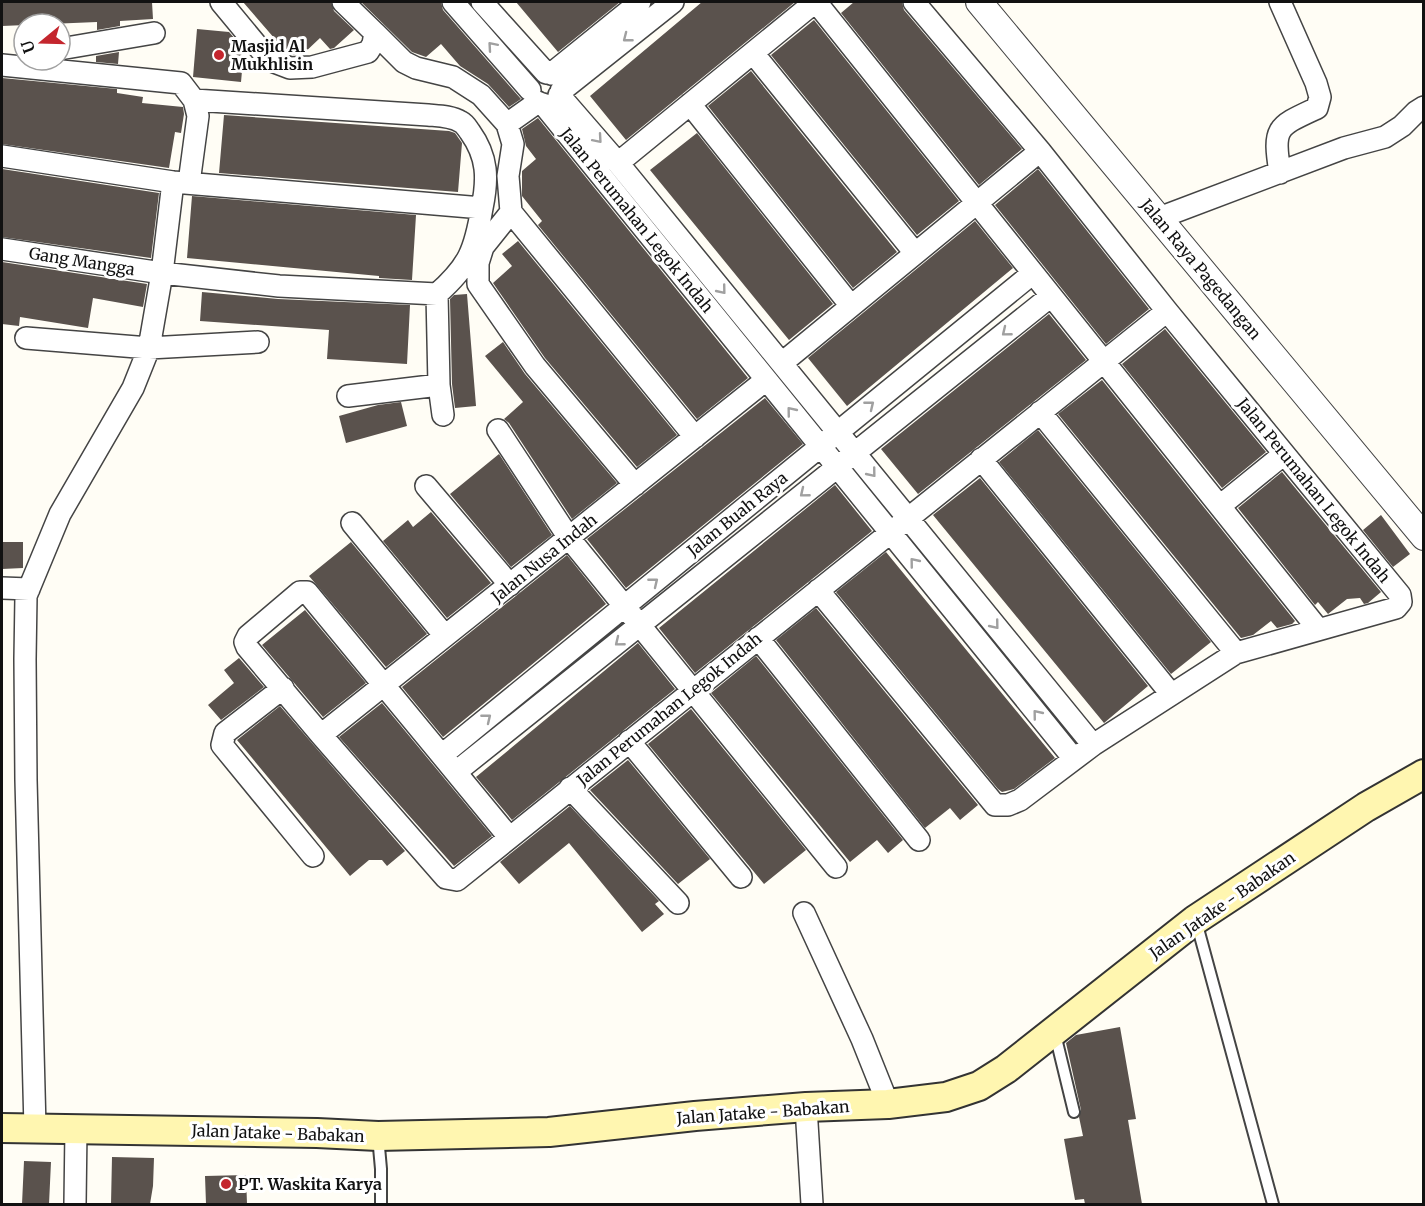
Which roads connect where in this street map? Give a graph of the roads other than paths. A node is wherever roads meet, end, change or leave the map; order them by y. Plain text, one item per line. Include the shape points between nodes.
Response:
1 (221, 2) edge
2 (343, 2) edge
3 (453, 2) edge
4 (640, 2) edge
5 (673, 2) edge
6 (816, 2) edge
7 (914, 2) edge
8 (978, 2) edge
9 (1280, 2) edge
10 (490, 4) edge
11 (154, 33) dead end
12 (375, 33) junction
13 (72, 47) edge
14 (753, 53) junction
15 (2, 63) edge
16 (547, 90) junction
17 (194, 100) junction
18 (690, 104) junction
19 (1424, 107) edge
20 (507, 124) junction
21 (1041, 151) junction
22 (2, 156) edge
23 (618, 163) junction
24 (1280, 173) junction
25 (181, 182) junction
26 (977, 203) junction
27 (482, 208) junction
28 (511, 212) junction
29 (1159, 218) junction
30 (2, 249) edge
31 (915, 253) junction
32 (162, 273) junction
33 (1033, 273) junction
34 (437, 294) junction
35 (1051, 296) junction
36 (851, 306) junction
37 (1167, 311) junction
38 (26, 338) dead end
39 (258, 342) dead end
40 (149, 348) junction
41 (1104, 361) junction
42 (782, 363) junction
43 (766, 380) junction
44 (439, 385) junction
45 (348, 396) dead end
46 (1040, 412) junction
47 (443, 416) dead end
48 (498, 429) dead end
49 (838, 432) junction
50 (695, 437) junction
51 (820, 446) junction
52 (855, 453) junction
53 (1284, 454) junction
54 (981, 459) junction
55 (837, 467) junction
56 (635, 485) junction
57 (426, 486) dead end
58 (1220, 506) junction
59 (908, 518) junction
60 (352, 523) dead end
61 (890, 532) junction
62 (1424, 537) edge
63 (569, 538) junction
64 (510, 585) junction
65 (2, 588) edge
66 (29, 589) junction
67 (818, 590) junction
68 (624, 606) junction
69 (640, 625) junction
70 (1318, 629) junction
71 (446, 636) junction
72 (758, 638) junction
73 (1236, 652) junction
74 (384, 685) junction
75 (283, 688) junction
76 (692, 690) junction
77 (1172, 694) junction
78 (321, 735) junction
79 (628, 741) junction
80 (1093, 745) junction
81 (442, 755) junction
82 (1074, 759) junction
83 (456, 772) junction
84 (1424, 774) edge
85 (570, 788) junction
86 (509, 837) junction
87 (919, 840) dead end
88 (313, 856) dead end
89 (836, 867) dead end
90 (741, 877) dead end
91 (678, 903) dead end
92 (804, 913) dead end
93 (1196, 920) junction
94 (1054, 1031) junction
95 (888, 1104) junction
96 (806, 1107) junction
97 (1074, 1112) dead end
98 (2, 1128) edge
99 (35, 1128) junction
100 (76, 1129) junction
101 (378, 1136) junction
102 (75, 1204) edge
103 (381, 1204) edge
104 (812, 1204) edge
105 (1274, 1204) edge

1 - 12 street via 269,60 290,68 312,67 368,52
2 - 12 street
16 -> 3 street, Jalan Perumahan Legok Indah
4 - 16 street
5 -> 16 street
6 - 14 street, Jalan Perumahan Legok Indah
6 - 26 street, Jalan Perumahan Legok Indah
7 - 21 street, Jalan Perumahan Legok Indah
8 - 29 street, Jalan Raya Pagedangan
9 - 24 street via 1320,98 1317,108 1288,121 1278,132
10 - 16 street, Jalan Perumahan Legok Indah
11 - 13 street
12 - 20 street via 404,62 453,77 481,95
14 - 18 street, Jalan Perumahan Legok Indah
14 - 31 street
15 - 17 street via 181,83
16 - 20 street
16 -> 23 street, Jalan Perumahan Legok Indah
16 - 43 street, Jalan Perumahan Legok Indah
17 - 25 street via 198,116
17 - 27 street via 455,119 463,123 484,157
18 - 23 street, Jalan Perumahan Legok Indah
18 - 36 street
19 - 24 street via 1385,137
20 - 28 street via 513,144 508,176
21 - 26 street
21 - 37 street, Jalan Perumahan Legok Indah
22 - 25 street
23 -> 42 street, Jalan Perumahan Legok Indah
24 - 29 street
25 - 27 street
25 - 32 street
26 - 31 street
26 - 33 street, Jalan Perumahan Legok Indah
27 - 34 street via 469,258
28 - 50 street
28 - 56 street via 483,247 477,263 478,284 535,366
29 - 62 street, Jalan Raya Pagedangan
30 - 32 street, Gang Mangga
31 - 36 street
32 - 34 street, Gang Mangga via 279,286
32 - 40 street
33 - 35 street, Jalan Perumahan Legok Indah
49 -> 33 street, Jalan Buah Raya
34 - 44 street
35 - 41 street, Jalan Perumahan Legok Indah
35 -> 52 street, Jalan Buah Raya
36 - 42 street
37 - 41 street, Jalan Perumahan Legok Indah
37 - 53 street, Jalan Perumahan Legok Indah
38 - 40 street
39 - 40 street
40 - 66 street via 133,388 60,514
41 - 46 street, Jalan Perumahan Legok Indah
41 - 58 street, Jalan Perumahan Legok Indah
42 - 49 street, Jalan Perumahan Legok Indah
43 - 50 street, Jalan Nusa Indah
51 -> 43 street, Jalan Perumahan Legok Indah
44 - 45 street
44 - 47 street
46 - 54 street, Jalan Perumahan Legok Indah
46 - 73 street
48 - 63 street
49 - 51 street, Jalan Buah Raya
49 - 52 street, Jalan Perumahan Legok Indah
50 - 56 street, Jalan Nusa Indah
51 - 55 street, Jalan Perumahan Legok Indah
68 -> 51 street, Jalan Buah Raya
52 - 55 street, Jalan Buah Raya
52 -> 59 street, Jalan Perumahan Legok Indah
53 - 58 street
53 - 70 street, Jalan Perumahan Legok Indah via 1400,595 1401,603 1396,608
54 - 59 street, Jalan Perumahan Legok Indah
54 - 77 street
55 - 61 street, Jalan Perumahan Legok Indah
55 -> 69 street, Jalan Buah Raya
56 - 63 street, Jalan Nusa Indah
57 - 64 street
58 - 70 street, Jalan Perumahan Legok Indah
59 - 61 street, Jalan Perumahan Legok Indah
59 -> 80 street, Jalan Perumahan Legok Indah
60 - 71 street
61 - 67 street, Jalan Perumahan Legok Indah
82 -> 61 street, Jalan Perumahan Legok Indah
63 - 64 street, Jalan Nusa Indah
63 - 68 street
64 - 71 street, Jalan Nusa Indah
65 - 66 street
66 - 99 street via 25,659
67 - 72 street, Jalan Perumahan Legok Indah
67 - 82 street, Jalan Perumahan Legok Indah via 995,805 1020,800
68 - 69 street
81 -> 68 street, Jalan Buah Raya
69 - 76 street
69 -> 83 street, Jalan Buah Raya
70 - 73 street, Jalan Perumahan Legok Indah
71 - 74 street, Jalan Nusa Indah
72 - 76 street, Jalan Perumahan Legok Indah
72 - 87 street
73 - 77 street, Jalan Perumahan Legok Indah
74 - 75 street via 304,591 245,642
74 - 78 street, Jalan Nusa Indah
74 - 81 street
75 - 78 street
75 - 88 street via 225,733 222,745
76 - 79 street, Jalan Perumahan Legok Indah
76 - 89 street
77 - 80 street, Jalan Perumahan Legok Indah
78 - 86 street, Jalan Perumahan Legok Indah via 446,878 461,878
79 - 85 street, Jalan Perumahan Legok Indah
79 - 90 street
80 - 82 street, Jalan Perumahan Legok Indah
81 - 83 street
83 - 86 street
84 - 93 main road, Jalan Jatake - Babakan via 1366,807
85 - 86 street, Jalan Perumahan Legok Indah
85 - 91 street
92 - 95 street
93 - 94 main road, Jalan Jatake - Babakan
93 - 105 lane
94 - 95 main road, Jalan Jatake - Babakan via 979,1086 946,1097
94 - 97 lane
95 - 96 main road, Jalan Jatake - Babakan
96 - 101 main road, Jalan Jatake - Babakan via 549,1132
96 - 104 street
98 - 99 main road, Jalan Jatake - Babakan
99 - 100 main road, Jalan Jatake - Babakan
100 - 101 main road, Jalan Jatake - Babakan
100 - 102 street
101 - 103 lane

